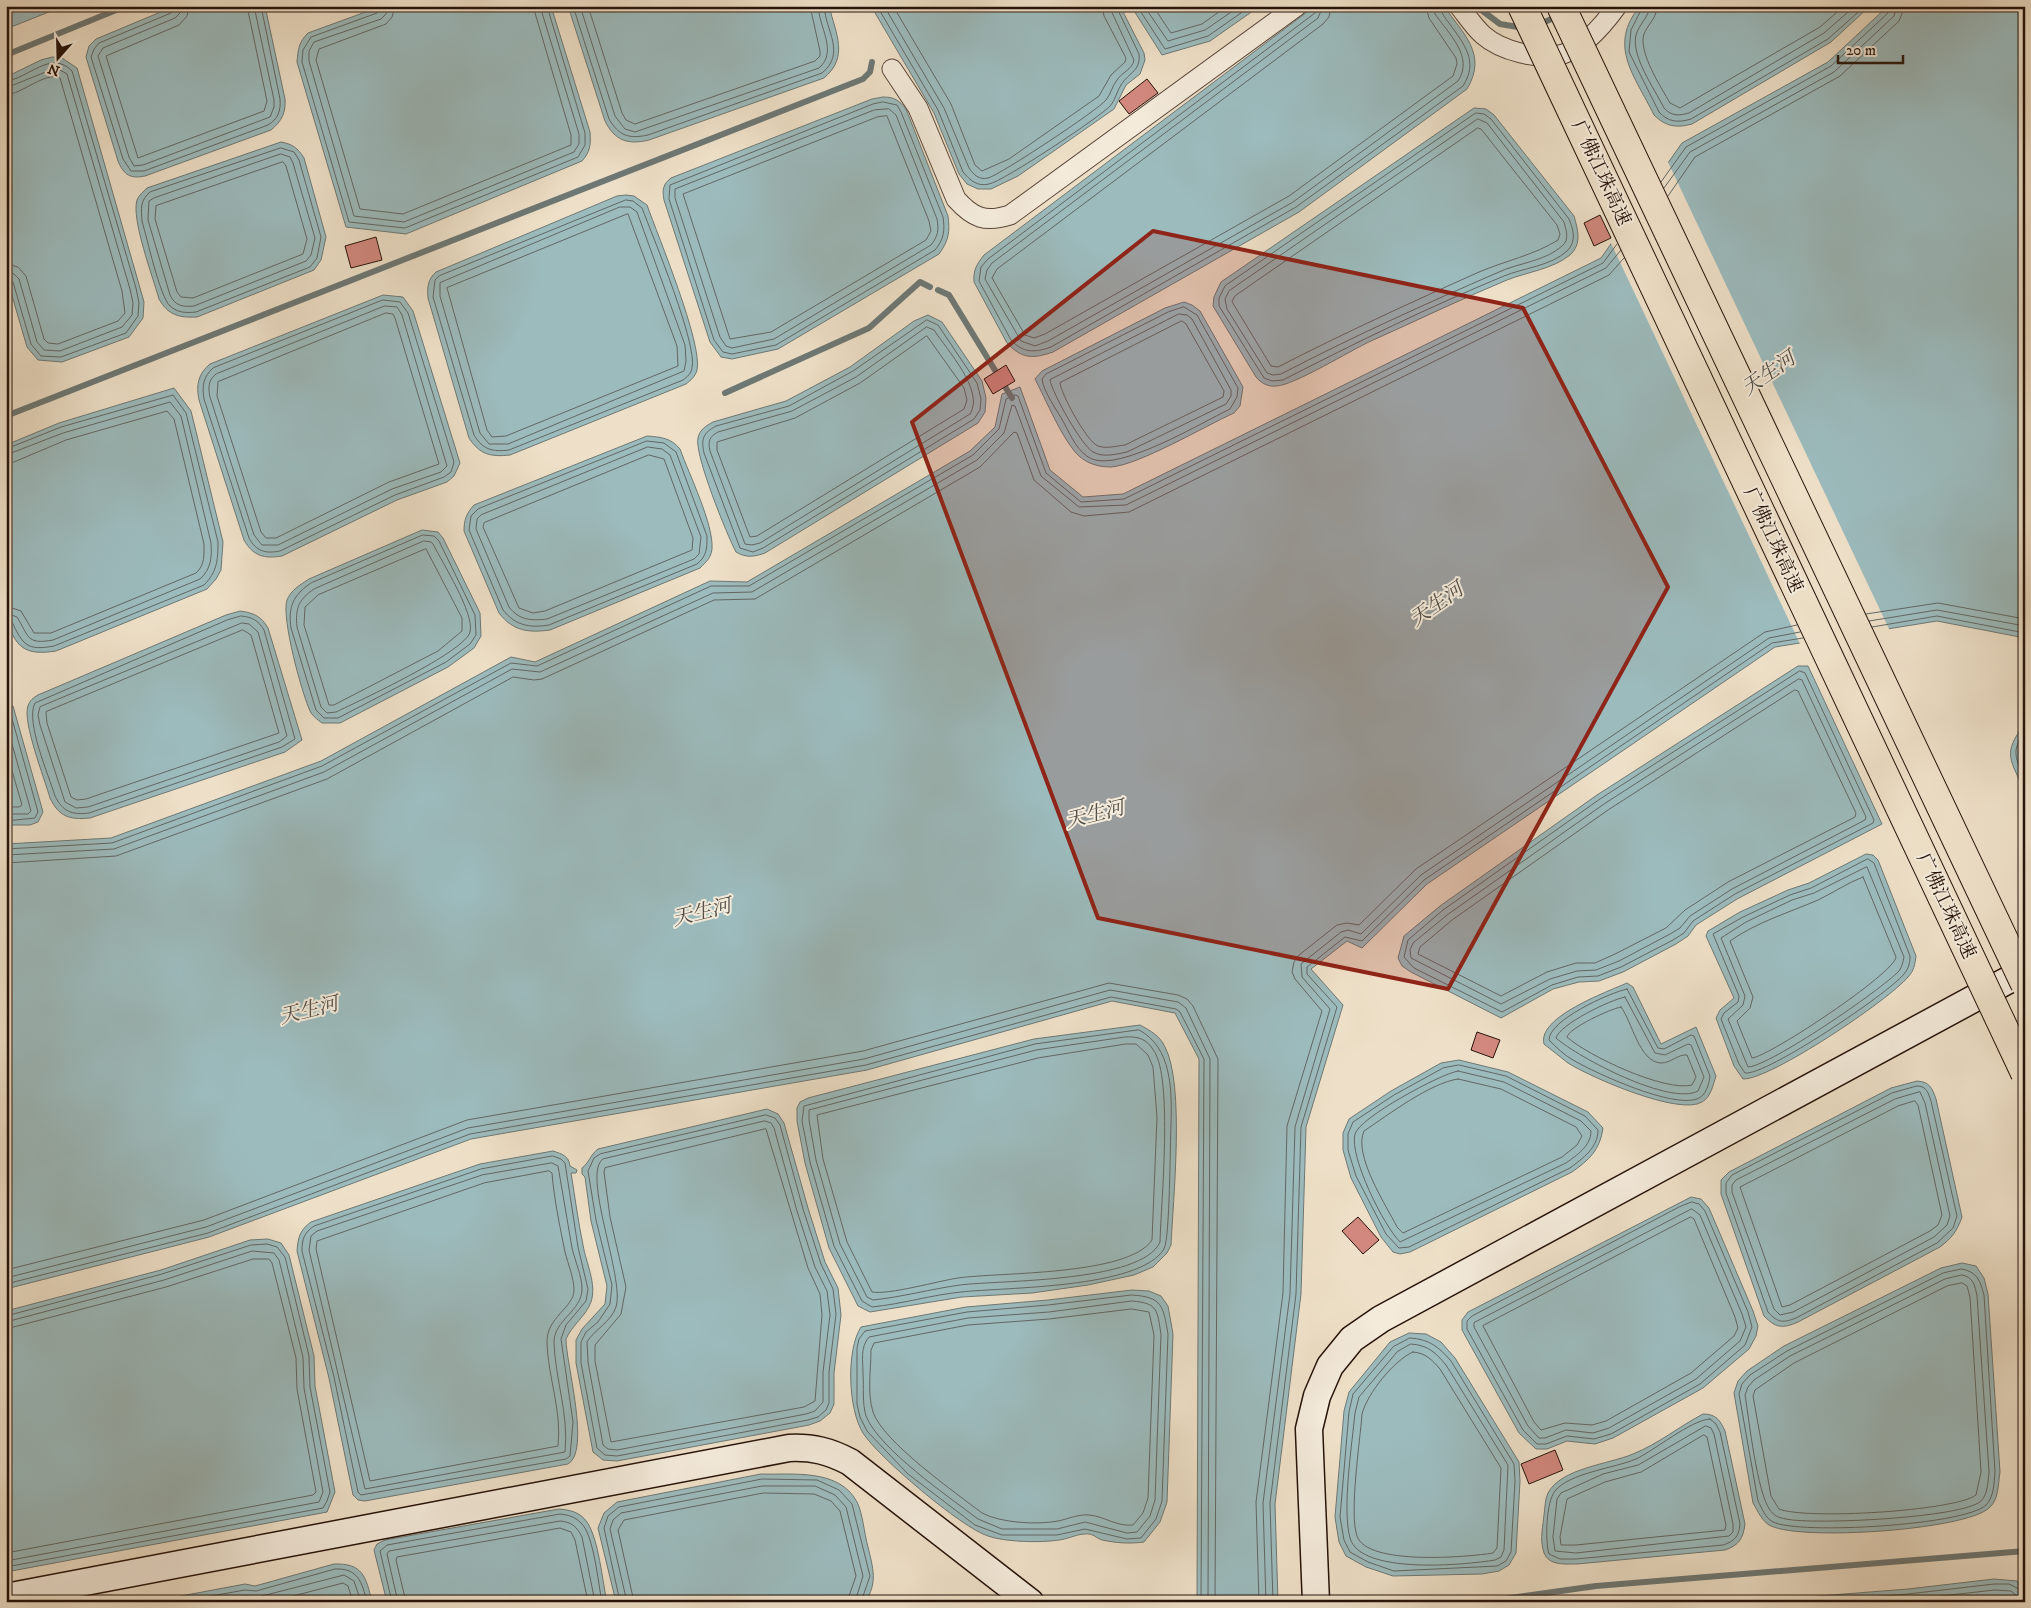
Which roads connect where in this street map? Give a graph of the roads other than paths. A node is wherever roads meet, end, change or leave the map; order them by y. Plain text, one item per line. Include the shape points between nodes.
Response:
1 (1297, 6) edge
2 (1459, 6) edge
3 (1522, 6) edge
4 (1561, 6) edge
5 (1617, 6) edge
6 (892, 70) dead end
7 (2025, 971) edge
8 (2025, 984) edge
9 (2025, 1073) edge
10 (6, 1597) edge
11 (1030, 1602) edge
12 (1316, 1602) edge

1 - 6 street via 1010,215 995,220 978,217 966,210 956,198 918,108
2 - 5 street via 1484,36 1507,50 1532,56 1563,54 1588,38
3 - 9 highway, 广佛江珠高速, bridge
4 - 8 highway, 广佛江珠高速, bridge
7 - 12 street via 1352,1338 1330,1366 1317,1396 1310,1429
10 - 11 street via 805,1447 820,1449 850,1462

